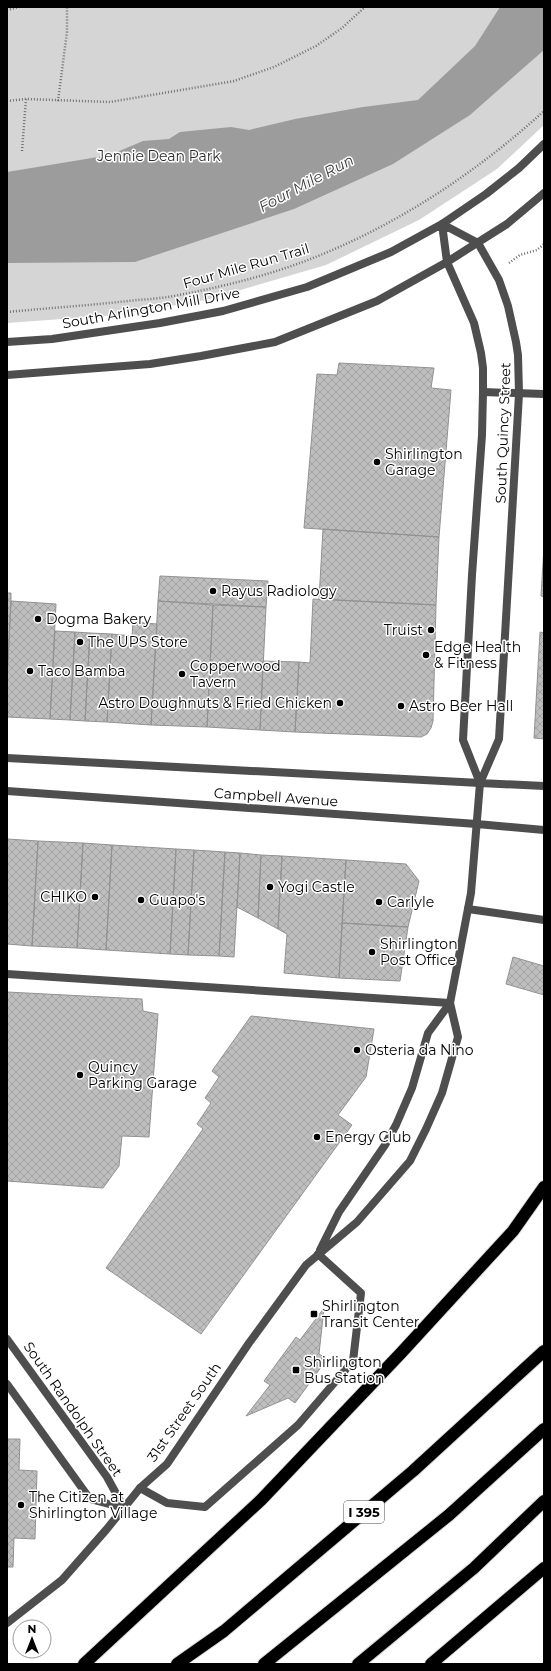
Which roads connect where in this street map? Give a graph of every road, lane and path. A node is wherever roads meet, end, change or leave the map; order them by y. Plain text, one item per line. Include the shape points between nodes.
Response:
1 (19, 7) edge
2 (67, 7) edge
3 (365, 7) edge
4 (7, 10) edge
5 (26, 99) junction
6 (7, 101) edge
7 (58, 101) junction
8 (544, 111) edge
9 (544, 144) edge
10 (22, 151) dead end
11 (544, 193) edge
12 (442, 224) junction
13 (478, 243) junction
14 (544, 244) edge
15 (447, 262) junction
16 (509, 263) dead end
17 (7, 312) edge
18 (7, 342) edge
19 (7, 375) edge
20 (484, 392) junction
21 (519, 394) junction
22 (544, 394) edge
23 (7, 758) edge
24 (480, 784) junction
25 (544, 786) edge
26 (7, 791) edge
27 (477, 824) junction
28 (544, 830) edge
29 (468, 909) junction
30 (544, 920) edge
31 (7, 974) edge
32 (450, 1004) junction
33 (544, 1187) edge
34 (318, 1254) junction
35 (7, 1338) edge
36 (544, 1351) edge
37 (7, 1384) edge
38 (544, 1429) edge
39 (140, 1488) junction
40 (544, 1502) edge
41 (124, 1508) junction
42 (544, 1568) edge
43 (7, 1623) edge
44 (84, 1664) edge
45 (177, 1664) edge
46 (264, 1664) edge
47 (358, 1664) edge
48 (430, 1664) edge

1 - 4 path
2 - 7 path via 67,32
3 - 7 path via 342,28 316,46 274,67 234,82 110,102
5 - 6 path
5 - 7 path
5 - 10 path
8 - 17 path, Four Mile Run Trail via 518,135 432,198 380,227 318,256 219,287 177,296
9 - 12 street, South Arlington Mill Drive via 486,194
11 - 13 street via 508,224
12 - 13 street
12 - 15 street, South Quincy Street
12 - 18 street, South Arlington Mill Drive via 391,252 307,287 222,311 52,339
13 - 15 street
13 - 21 street, South Quincy Street via 495,272 508,306 518,355
14 - 16 path
15 - 19 street via 376,301 275,342 150,364
15 - 20 street, South Quincy Street via 478,337
20 - 21 street
20 - 24 street, South Quincy Street via 463,740
21 - 22 street
21 - 24 street, South Quincy Street via 499,739
23 - 24 street, Campbell Avenue
24 - 25 street, Campbell Avenue
24 - 27 street, South Quincy Street
26 - 27 street, Campbell Avenue
27 - 28 street, Campbell Avenue
27 - 29 street, South Quincy Street
29 - 30 street
29 - 32 street, South Quincy Street
31 - 32 street
32 - 34 street, 31st Street South via 428,1033 412,1088 396,1125 339,1212
32 - 34 street, 31st Street South via 458,1037 442,1093 410,1161 362,1216
33 - 44 highway via 513,1231 262,1500
34 - 39 street, 31st Street South via 306,1265 249,1343 167,1464
34 - 39 street via 361,1293 354,1361 298,1425 205,1507 167,1503
35 - 41 street, South Randolph Street via 107,1477
36 - 45 highway, I 395 via 413,1471 224,1630
37 - 41 street via 90,1499
38 - 46 highway via 449,1515
39 - 41 street, 31st Street South
40 - 47 highway via 474,1568
41 - 43 street, 31st Street South via 62,1580
42 - 48 highway

